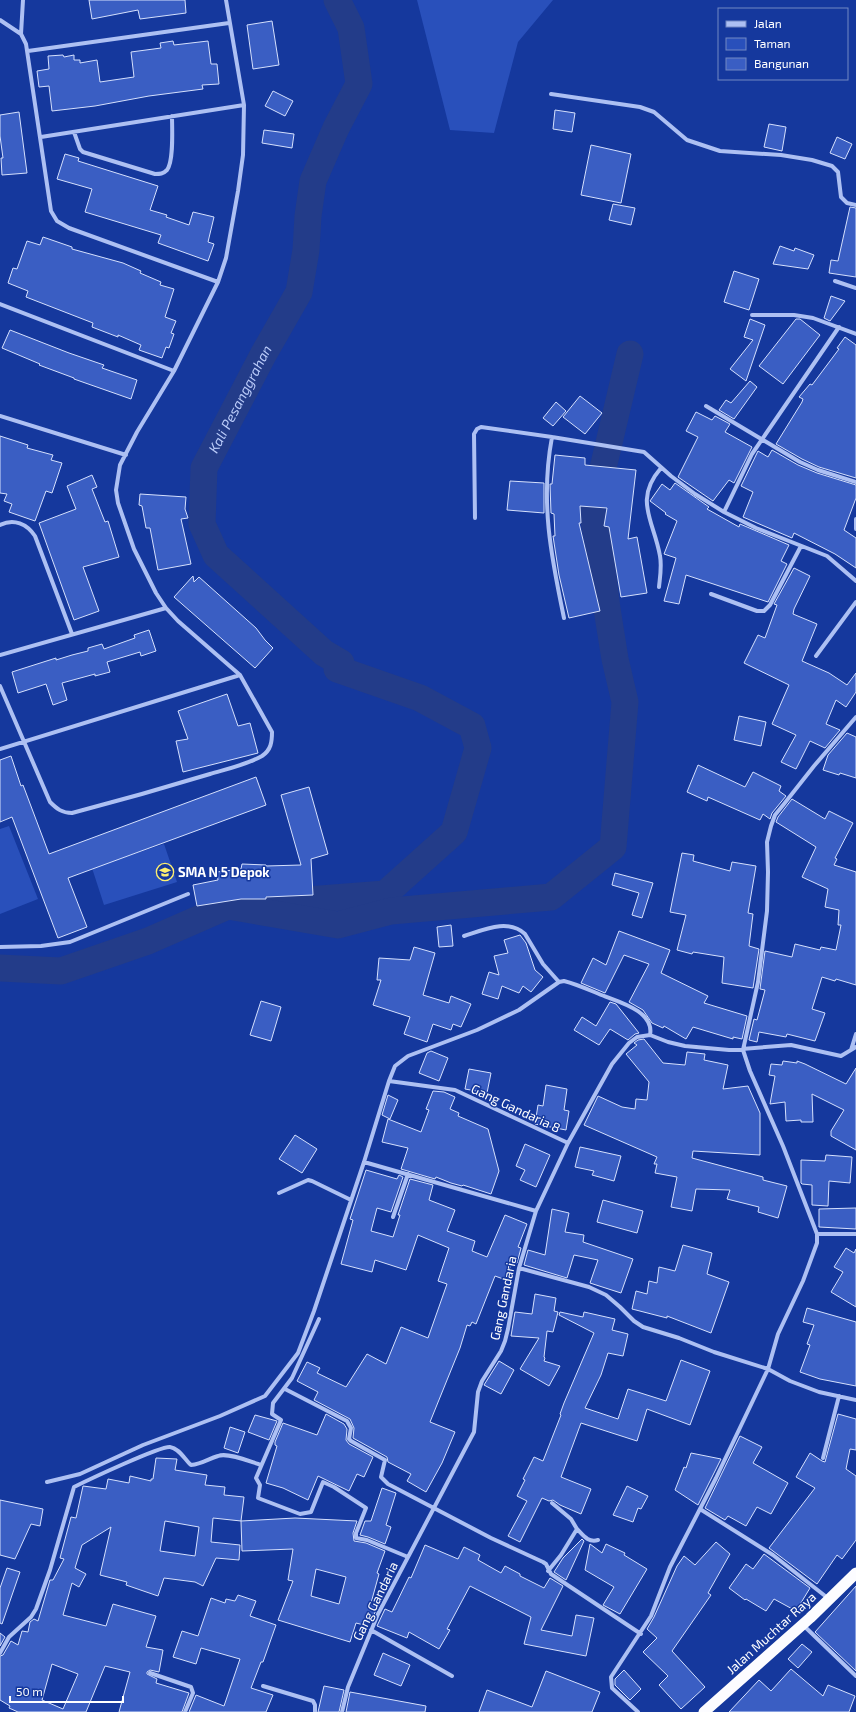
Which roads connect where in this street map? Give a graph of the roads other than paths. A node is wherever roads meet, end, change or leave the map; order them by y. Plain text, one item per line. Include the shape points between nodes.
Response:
1 (24, 0) edge
2 (226, 0) edge
3 (0, 20) edge
4 (229, 23) junction
5 (21, 34) junction
6 (28, 51) junction
7 (551, 94) dead end
8 (244, 105) junction
9 (172, 116) junction
10 (74, 132) junction
11 (41, 137) junction
12 (856, 205) edge
13 (835, 281) dead end
14 (218, 282) junction
15 (856, 288) edge
16 (0, 304) edge
17 (752, 315) dead end
18 (839, 327) junction
19 (856, 334) edge
20 (174, 371) junction
21 (706, 406) dead end
22 (0, 416) edge
23 (552, 437) junction
24 (762, 440) junction
25 (126, 455) junction
26 (661, 468) junction
27 (856, 482) edge
28 (724, 512) junction
29 (475, 518) dead end
30 (856, 519) edge
31 (0, 525) edge
32 (856, 529) edge
33 (801, 546) junction
34 (856, 581) edge
35 (659, 587) dead end
36 (711, 594) dead end
37 (856, 602) edge
38 (166, 608) junction
39 (564, 618) dead end
40 (72, 634) junction
41 (0, 655) edge
42 (816, 656) dead end
43 (240, 675) junction
44 (0, 686) edge
45 (856, 717) edge
46 (25, 742) junction
47 (0, 749) edge
48 (188, 894) dead end
49 (464, 936) dead end
50 (0, 947) edge
51 (559, 982) junction
52 (856, 1034) edge
53 (650, 1035) junction
54 (856, 1047) edge
55 (742, 1050) junction
56 (851, 1050) junction
57 (389, 1080) junction
58 (568, 1143) junction
59 (364, 1162) junction
60 (408, 1174) junction
61 (279, 1193) dead end
62 (351, 1200) junction
63 (536, 1211) junction
64 (393, 1217) dead end
65 (817, 1234) junction
66 (856, 1234) edge
67 (519, 1268) junction
68 (319, 1319) dead end
69 (310, 1333) junction
70 (768, 1369) junction
71 (285, 1388) junction
72 (265, 1396) junction
73 (839, 1396) junction
74 (856, 1400) edge
75 (273, 1403) junction
76 (823, 1458) dead end
77 (261, 1465) junction
78 (80, 1474) junction
79 (47, 1482) dead end
80 (81, 1484) junction
81 (552, 1503) dead end
82 (434, 1507) junction
83 (700, 1509) junction
84 (577, 1529) junction
85 (598, 1540) dead end
86 (408, 1557) junction
87 (548, 1571) junction
88 (856, 1573) edge
89 (829, 1599) junction
90 (802, 1624) junction
91 (371, 1630) junction
92 (641, 1634) junction
93 (0, 1653) edge
94 (150, 1673) dead end
95 (452, 1676) dead end
96 (856, 1676) edge
97 (263, 1686) dead end
98 (185, 1712) edge
99 (315, 1712) edge
100 (342, 1712) edge
101 (638, 1712) edge
102 (704, 1712) edge

1 - 5 street
2 - 4 street
3 - 5 street
4 - 6 street
4 - 8 street
5 - 6 street
6 - 11 street
7 - 12 street via 640,107 654,112 686,140 720,151 770,154 812,160 832,166 838,172 841,196 847,202
8 - 9 street
8 - 14 street via 243,155 238,191 226,258
9 - 10 street
9 - 10 street via 168,169 162,174 83,152
10 - 11 street
11 - 14 street via 51,211 61,225
13 - 15 street
14 - 20 street
16 - 20 street
17 - 18 street via 794,315
18 - 19 street
18 - 24 street
20 - 25 street
21 - 24 street
22 - 25 street
23 - 26 street via 644,452
23 - 29 street via 486,427 477,429 474,434
23 - 39 street via 547,472 548,522
24 - 27 street via 818,470
24 - 28 street via 752,454
25 - 38 street via 117,478 118,502 134,549
26 - 28 street
26 - 35 street via 651,483 646,502 660,556
28 - 33 street
30 - 32 street
31 - 40 street via 15,522 30,528
33 - 34 street via 827,556
33 - 36 street via 770,605 764,611 757,611
37 - 42 street
38 - 40 street
38 - 43 street
40 - 41 street
43 - 46 street
43 - 46 street via 272,732 269,750 248,762 176,785 65,813 50,802
44 - 46 street
45 - 55 street via 792,793 775,815 771,826 767,842 767,911 758,982
46 - 47 street
48 - 50 street via 70,942
49 - 51 street via 500,926 521,930 543,964
51 - 53 street via 584,987 634,1008 649,1023
51 - 57 street via 519,1010 477,1030 408,1056 395,1066
52 - 56 street
53 - 55 street via 674,1045
53 - 58 street, Gang Gandaria via 637,1037 617,1056
54 - 56 street
55 - 56 street via 791,1045 841,1056
55 - 65 street
57 - 58 street, Gang Gandaria 8 via 455,1090
57 - 59 street
58 - 63 street, Gang Gandaria
59 - 60 street
59 - 62 street
60 - 63 street
60 - 64 street
61 - 62 street via 312,1180
62 - 69 street
63 - 67 street, Gang Gandaria
65 - 66 street
65 - 70 street via 817,1243 811,1260 778,1334
67 - 70 street via 589,1287 610,1298 643,1327
67 - 82 street, Gang Gandaria via 505,1341 478,1392 474,1432
68 - 69 street
69 - 71 street via 292,1378
69 - 72 street
70 - 73 street via 790,1381 819,1392
70 - 83 street
71 - 75 street
71 - 82 street via 347,1421 351,1428 349,1439 385,1460 381,1473 383,1481
72 - 75 street
72 - 78 street via 143,1445
73 - 74 street
73 - 76 street
75 - 77 street via 272,1414 281,1420
77 - 80 street via 219,1455 191,1465 176,1449 169,1447
77 - 86 street via 256,1478 260,1485 258,1498 300,1514 311,1512 323,1482 366,1508 356,1538
78 - 79 street
78 - 80 street
80 - 93 street via 74,1487 36,1609 9,1637
81 - 84 street via 571,1519
82 - 86 street, Gang Gandaria
82 - 87 street via 543,1562
83 - 89 street via 774,1555
83 - 92 street via 670,1567
84 - 85 street via 588,1539
84 - 87 street
86 - 91 street, Gang Gandaria
87 - 92 street
88 - 89 highway, Jalan Muchtar Raya
89 - 90 highway, Jalan Muchtar Raya
90 - 96 street
90 - 102 highway, Jalan Muchtar Raya
91 - 95 street
91 - 100 street, Gang Gandaria via 348,1687
92 - 101 street via 611,1680 612,1688
94 - 98 street via 191,1687 193,1693
97 - 99 street via 313,1701

